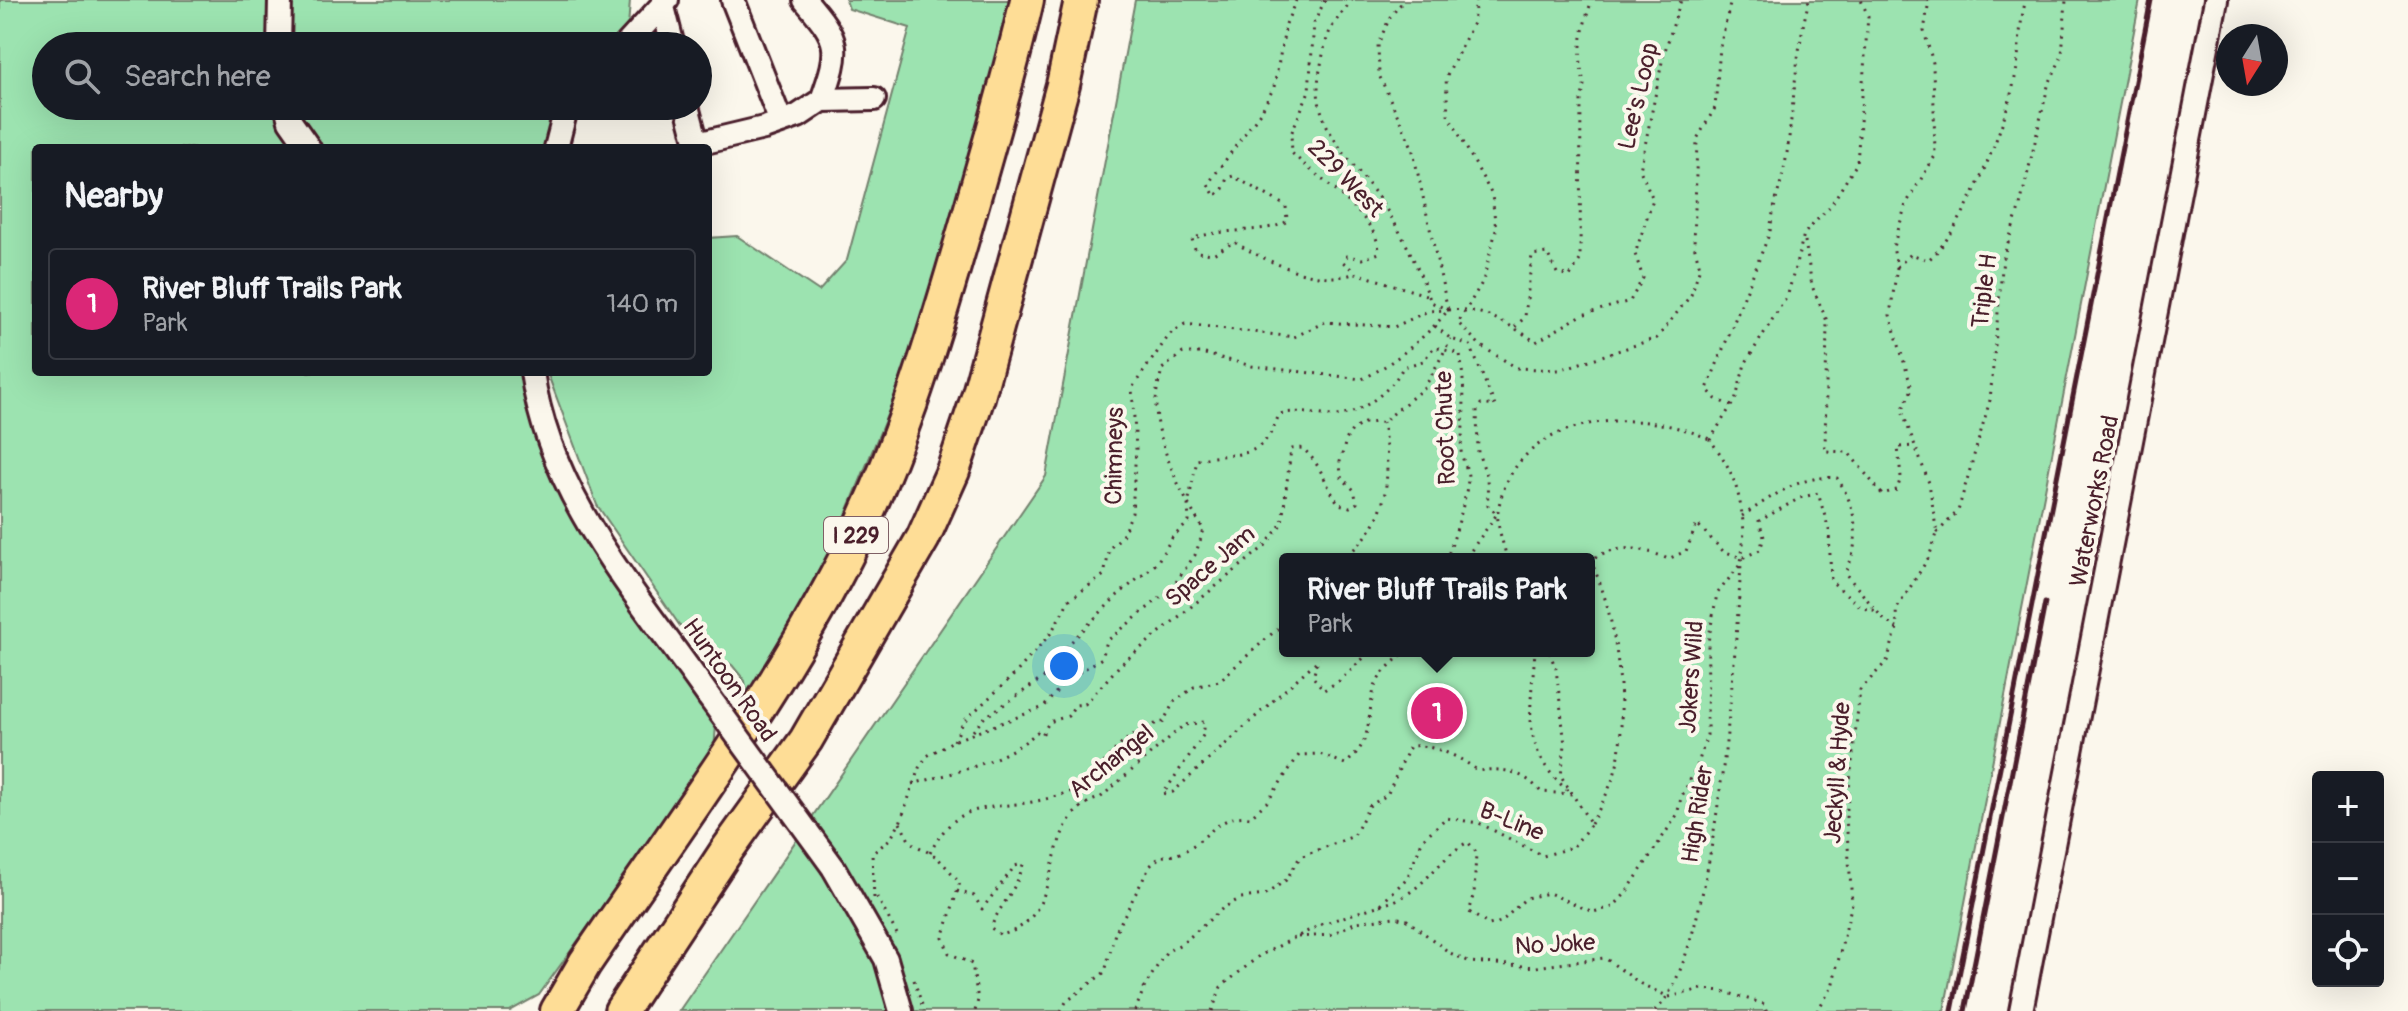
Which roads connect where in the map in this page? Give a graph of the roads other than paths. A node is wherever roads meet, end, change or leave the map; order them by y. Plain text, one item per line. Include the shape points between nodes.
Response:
1 (280, 0) edge
2 (733, 0) edge
3 (805, 0) edge
4 (1027, 0) edge
5 (1081, 0) edge
6 (2216, 0) edge
7 (665, 3) edge
8 (279, 32) edge
9 (638, 32) edge
10 (670, 32) edge
11 (874, 99) dead end
12 (822, 100) junction
13 (290, 120) edge
14 (563, 120) edge
15 (691, 120) edge
16 (781, 122) junction
17 (306, 144) edge
18 (557, 144) edge
19 (697, 144) edge
20 (697, 144) edge
21 (533, 376) edge
22 (557, 1011) edge
23 (621, 1011) edge
24 (901, 1011) edge
25 (2021, 1011) edge

1 - 8 street
2 - 16 street
3 - 12 street via 835,41
4 - 22 highway, I 229 via 943,305 887,470 794,651
5 - 23 highway, I 229 via 978,397 923,538 806,740
6 - 25 street, Waterworks Road
7 - 9 street
7 - 10 street
11 - 12 street
12 - 16 street
13 - 17 street
14 - 18 street
15 - 19 street
16 - 20 street
21 - 24 street, Huntoon Road, bridge via 539,418 600,547 833,867 886,959

